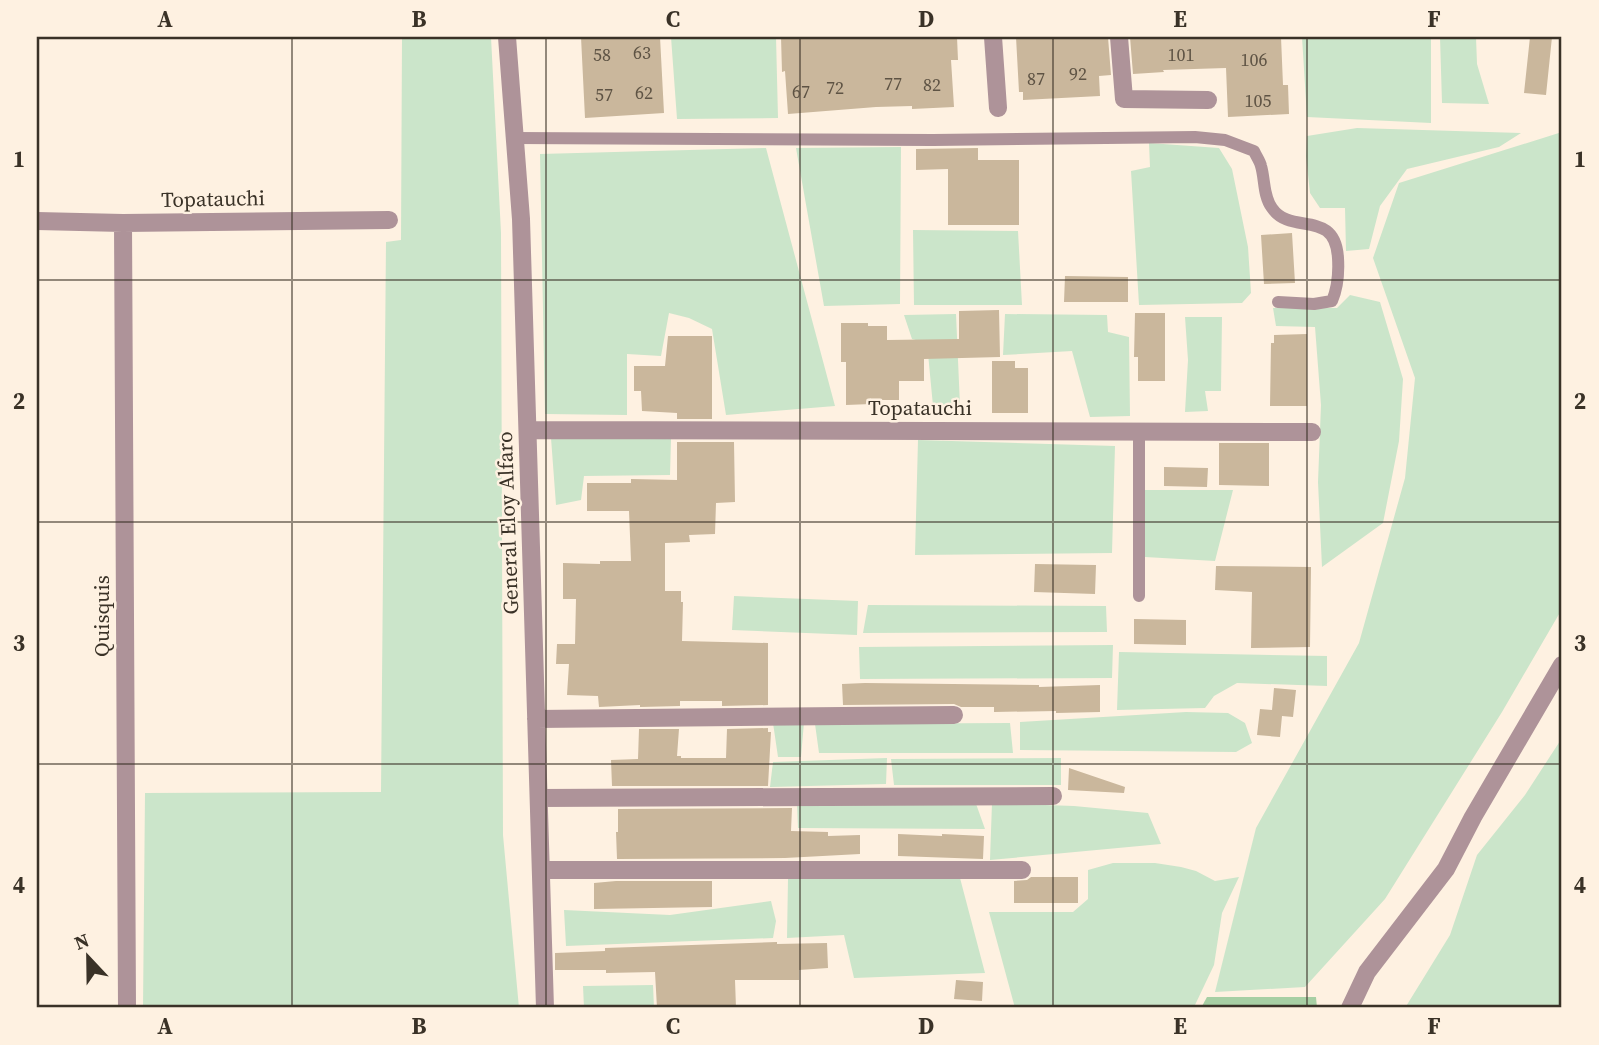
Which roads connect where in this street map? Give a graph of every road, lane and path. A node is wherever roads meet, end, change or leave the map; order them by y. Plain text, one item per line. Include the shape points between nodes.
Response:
1 (507, 37) edge
2 (993, 37) edge
3 (1119, 37) edge
4 (1208, 100) dead end
5 (998, 108) dead end
6 (515, 138) junction
7 (389, 220) dead end
8 (37, 221) edge
9 (123, 223) junction
10 (1278, 302) dead end
11 (528, 430) junction
12 (1139, 431) junction
13 (1312, 432) dead end
14 (1139, 596) dead end
15 (1562, 665) edge
16 (954, 715) dead end
17 (536, 719) junction
18 (1054, 796) dead end
19 (539, 798) junction
20 (541, 870) junction
21 (1022, 870) dead end
22 (127, 1008) edge
23 (545, 1008) edge
24 (1350, 1008) edge

1 - 6 street, General Eloy Alfaro
2 - 5 street
3 - 4 street via 1124,99
6 - 10 lane via 1225,140 1254,151 1272,208 1284,219 1333,235 1338,247 1339,272 1332,301
6 - 11 street, General Eloy Alfaro
7 - 9 street, Topatauchi
8 - 9 street, Topatauchi
9 - 22 street, Quisquis
11 - 12 street, Topatauchi
11 - 17 street, General Eloy Alfaro
12 - 13 street, Topatauchi
12 - 14 lane
15 - 24 street via 1446,869 1367,972
16 - 17 street
17 - 19 street, General Eloy Alfaro
18 - 19 street
19 - 20 street, General Eloy Alfaro
20 - 21 street
20 - 23 street, General Eloy Alfaro

